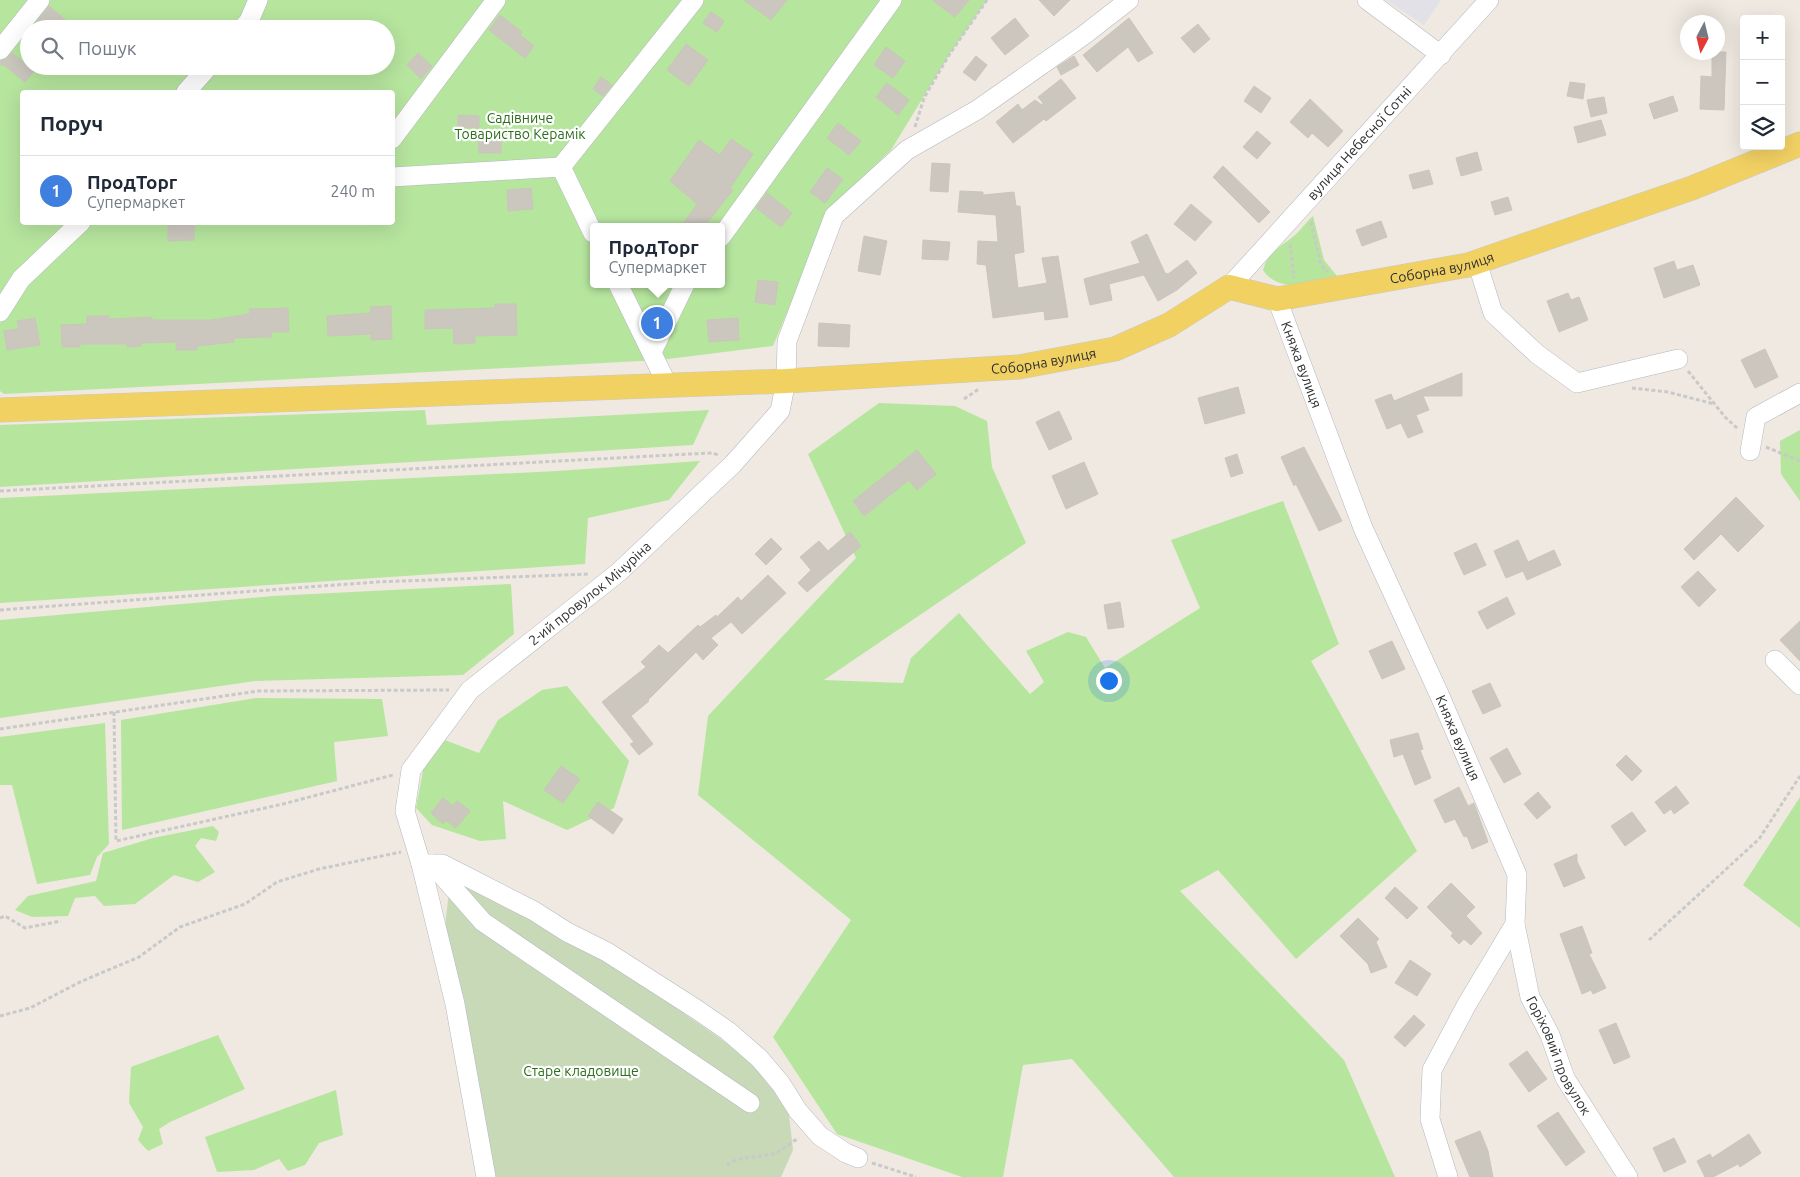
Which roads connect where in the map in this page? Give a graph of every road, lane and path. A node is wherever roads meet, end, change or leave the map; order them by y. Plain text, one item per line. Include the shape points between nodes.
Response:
1 (40, 0) edge
2 (258, 0) edge
3 (496, 0) edge
4 (694, 0) edge
5 (892, 0) edge
6 (987, 0) edge
7 (1129, 0) edge
8 (1367, 0) edge
9 (1489, 0) edge
10 (24, 20) edge
11 (249, 20) edge
12 (20, 25) edge
13 (0, 50) edge
14 (1441, 55) junction
15 (201, 75) edge
16 (188, 90) edge
17 (395, 135) edge
18 (1800, 144) edge
19 (907, 150) junction
20 (561, 167) junction
21 (395, 177) edge
22 (1309, 215) dead end
23 (78, 225) edge
24 (590, 227) edge
25 (725, 231) edge
26 (1289, 236) dead end
27 (1477, 262) junction
28 (1229, 287) junction
29 (1345, 287) junction
30 (620, 288) edge
31 (683, 288) edge
32 (1302, 294) junction
33 (1277, 299) junction
34 (0, 312) edge
35 (652, 352) junction
36 (1678, 359) joint
37 (786, 381) junction
38 (668, 386) junction
39 (1623, 388) dead end
40 (1800, 393) edge
41 (1715, 404) junction
42 (0, 410) edge
43 (1750, 446) junction
44 (1800, 461) edge
45 (733, 464) junction
46 (0, 491) edge
47 (590, 574) dead end
48 (0, 610) edge
49 (1775, 660) dead end
50 (1800, 686) edge
51 (470, 690) junction
52 (114, 712) junction
53 (0, 729) edge
54 (411, 770) junction
55 (1800, 776) edge
56 (423, 859) junction
57 (0, 918) edge
58 (61, 921) dead end
59 (1515, 924) junction
60 (1649, 940) dead end
61 (0, 1016) edge
62 (750, 1103) dead end
63 (816, 1131) junction
64 (858, 1158) joint
65 (727, 1165) dead end
66 (486, 1177) edge
67 (916, 1177) edge
68 (1448, 1177) edge
69 (1628, 1177) edge

1 - 10 street
2 - 11 street
3 - 17 street
4 - 20 street
5 - 25 street
6 - 19 path via 924,98
7 - 19 street via 977,110
8 - 14 street
9 - 14 street, вулиця Небесної Сотні
12 - 13 street
14 - 28 street, вулиця Небесної Сотні
15 - 16 street
18 - 27 main road, Соборна вулиця via 1692,188
19 - 37 street via 834,216 787,341
20 - 21 street
20 - 24 street
22 - 29 path via 1321,265
23 - 34 street via 21,279
26 - 32 path via 1294,276
27 - 29 main road, Соборна вулиця
27 - 36 street via 1493,313 1537,354 1578,383
28 - 33 main road, Соборна вулиця
28 - 37 main road, Соборна вулиця via 1169,325 1115,349 1019,366
29 - 32 main road, Соборна вулиця
30 - 35 street
31 - 35 street
32 - 33 main road, Соборна вулиця
33 - 59 street, Княжа вулиця via 1363,528 1517,875
35 - 38 street
36 - 41 path
37 - 38 main road, Соборна вулиця
37 - 45 street, 2-ий провулок Мічуріна via 780,411
38 - 42 main road, Соборна вулиця
39 - 41 path via 1668,392
40 - 43 street via 1756,417
41 - 43 path
43 - 44 path
45 - 46 path via 713,452
45 - 51 street, 2-ий провулок Мічуріна via 619,572
47 - 48 path via 376,582
49 - 50 street
51 - 52 path via 258,690
51 - 54 street, 2-ий провулок Мічуріна
52 - 53 path
52 - 54 path via 116,840 283,804
54 - 56 street, 2-ий провулок Мічуріна via 405,811
55 - 60 path via 1760,839
56 - 61 path via 319,869 277,882 245,904 180,927 139,958 80,982 30,1008
56 - 62 street via 483,922
56 - 63 street via 442,864 607,952 728,1031 759,1058
56 - 66 street via 455,1004
57 - 58 path via 5,916 25,928
59 - 68 street, Княжа вулиця via 1432,1070 1430,1119
59 - 69 street, Горіховий провулок via 1530,998 1550,1035 1565,1078
63 - 64 street
63 - 65 path via 778,1152 739,1158
64 - 67 path

